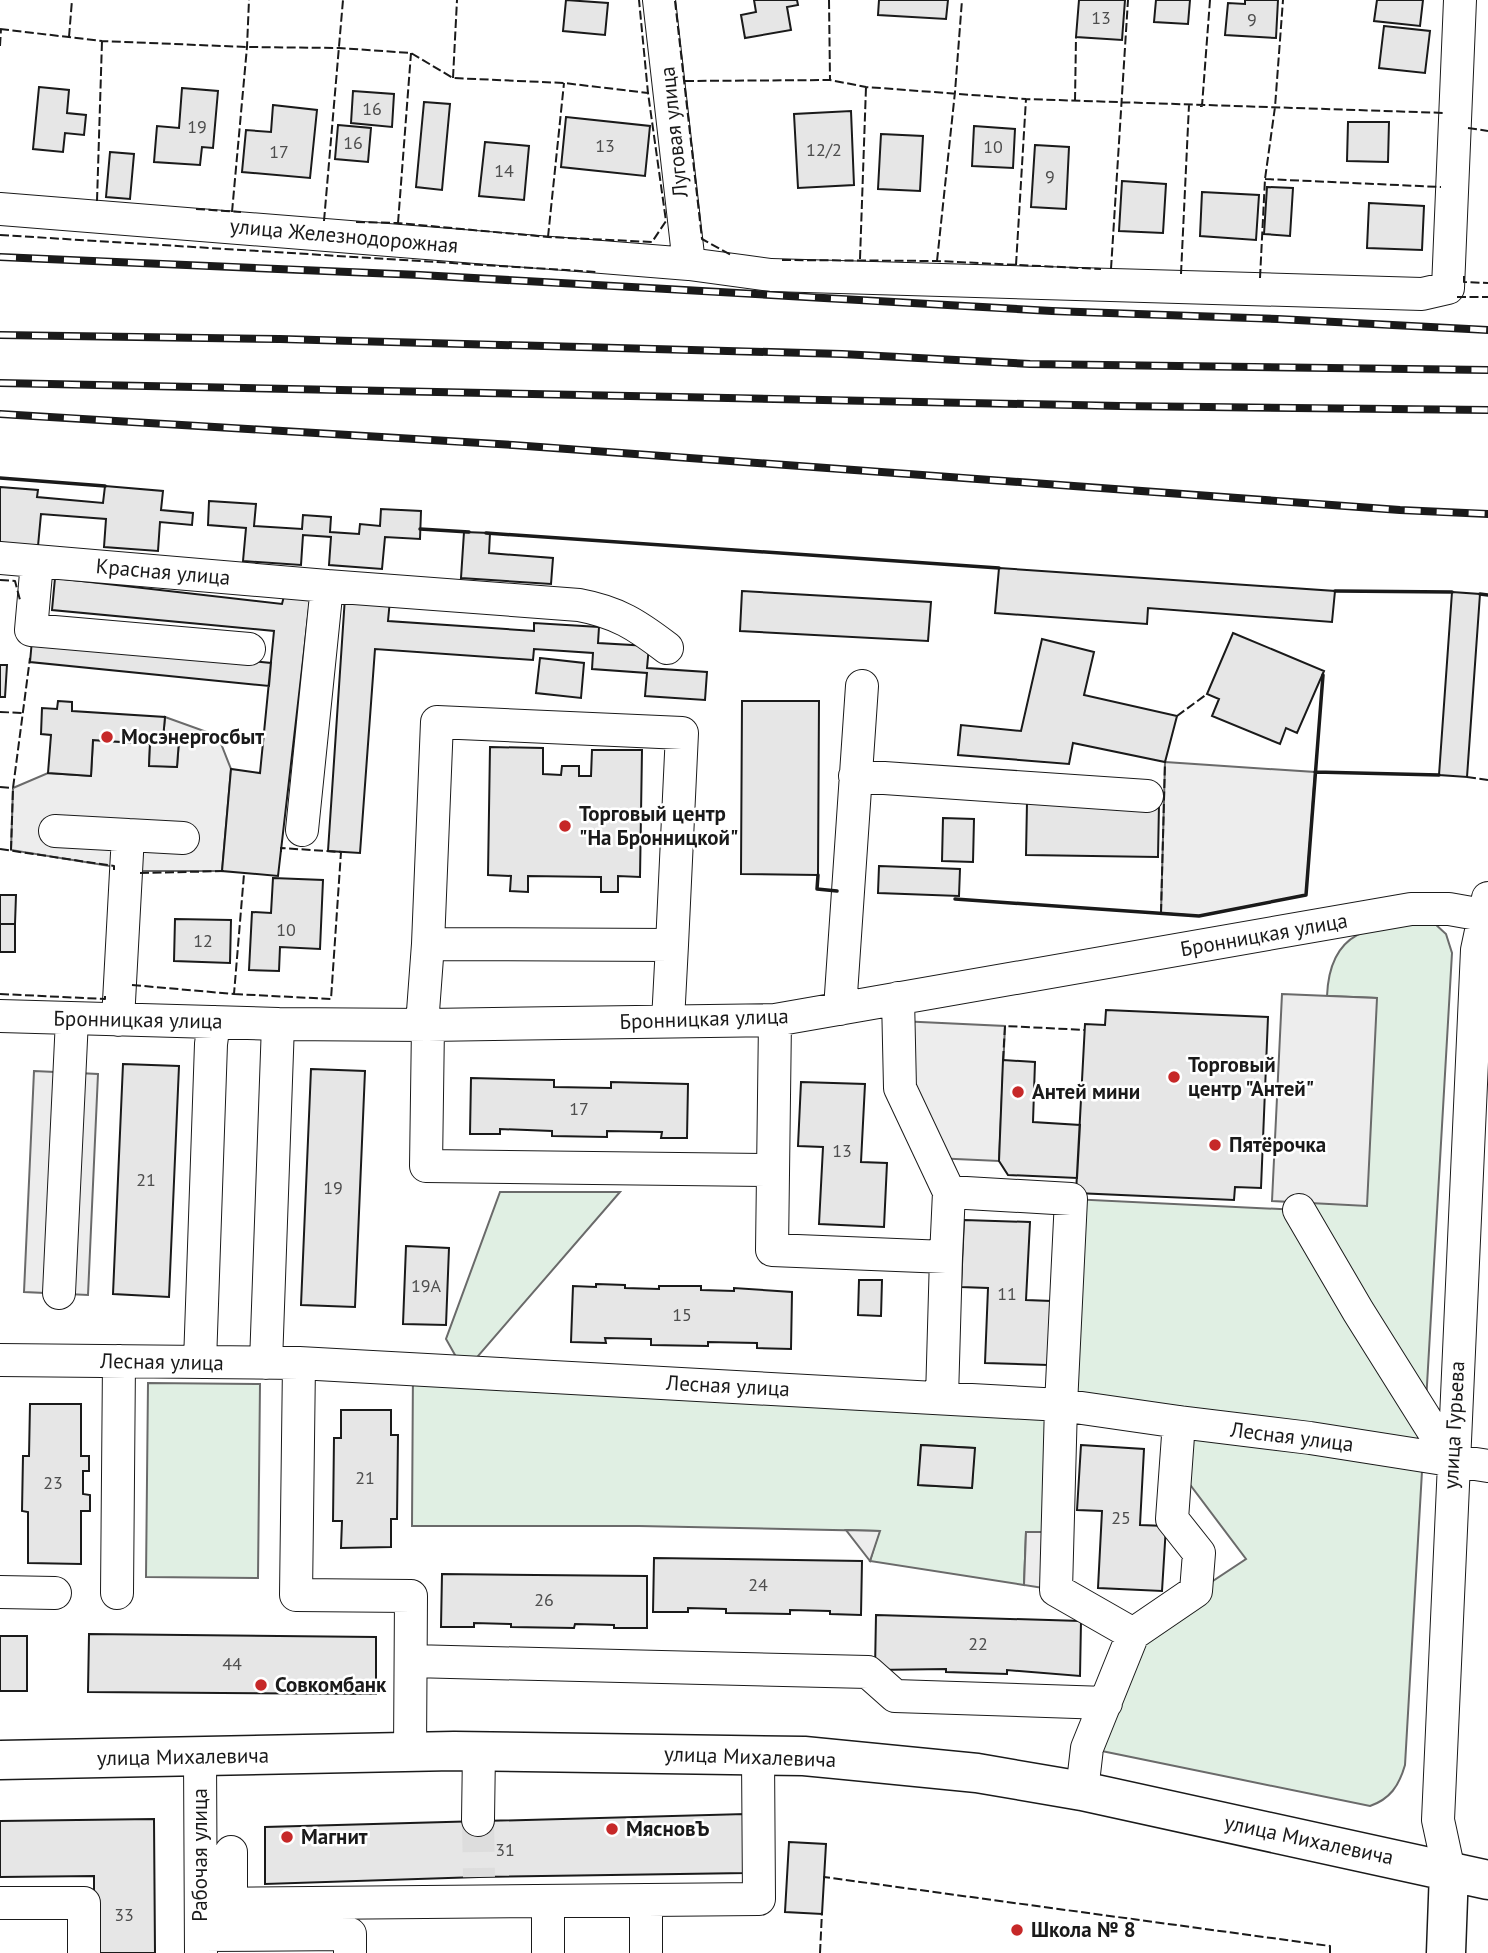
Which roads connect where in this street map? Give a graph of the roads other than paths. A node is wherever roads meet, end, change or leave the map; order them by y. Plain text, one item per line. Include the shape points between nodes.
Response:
1 (659, 0) edge
2 (1461, 0) edge
3 (0, 209) edge
4 (689, 264) junction
5 (0, 558) edge
6 (37, 562) junction
7 (327, 586) junction
8 (667, 648) dead end
9 (249, 649) dead end
10 (862, 686) dead end
11 (855, 776) junction
12 (1147, 796) dead end
13 (302, 830) dead end
14 (55, 831) dead end
15 (128, 835) junction
16 (183, 838) dead end
17 (1486, 906) edge
18 (428, 944) junction
19 (672, 945) junction
20 (898, 998) junction
21 (840, 1009) junction
22 (0, 1016) edge
23 (72, 1019) junction
24 (118, 1020) junction
25 (775, 1020) junction
26 (668, 1021) junction
27 (214, 1022) junction
28 (278, 1024) junction
29 (425, 1025) junction
30 (1478, 1122) edge
31 (772, 1170) junction
32 (949, 1192) junction
33 (1299, 1210) dead end
34 (946, 1256) junction
35 (59, 1293) dead end
36 (0, 1360) edge
37 (119, 1361) junction
38 (200, 1362) junction
39 (266, 1363) junction
40 (299, 1363) junction
41 (942, 1398) junction
42 (1061, 1405) junction
43 (1179, 1422) junction
44 (1452, 1461) junction
45 (1488, 1466) edge
46 (0, 1592) edge
47 (55, 1593) dead end
48 (117, 1593) dead end
49 (1133, 1634) junction
50 (411, 1661) junction
51 (1106, 1703) junction
52 (410, 1751) junction
53 (478, 1751) junction
54 (200, 1756) junction
55 (758, 1756) junction
56 (0, 1760) edge
57 (1082, 1791) junction
58 (478, 1820) tunnel mouth
59 (231, 1852) dead end
60 (1449, 1871) junction
61 (1488, 1880) edge
62 (646, 1900) junction
63 (548, 1901) junction
64 (0, 1903) edge
65 (216, 1904) junction
66 (201, 1944) edge
67 (84, 1953) edge
68 (350, 1953) edge
69 (548, 1953) edge
70 (646, 1953) edge
71 (1446, 1953) edge

1 - 4 street, Луговая улица
2 - 4 street, улица Железнодорожная via 1448,288 1423,294 830,277
3 - 4 street, улица Железнодорожная
5 - 6 street, Красная улица
6 - 7 street, Красная улица
6 - 9 street via 31,630
7 - 8 street, Красная улица via 586,607 617,615
7 - 13 street
10 - 11 street
11 - 12 street
11 - 21 street
14 - 15 street
15 - 16 street
15 - 24 street
17 - 20 street, Бронницкая улица via 1411,909
17 - 30 street, улица Гурьева via 1477,950
18 - 19 street
18 - 19 street via 437,722 682,733
18 - 29 street
19 - 26 street
20 - 21 street, Бронницкая улица
20 - 32 street via 900,1088
21 - 25 street, Бронницкая улица
22 - 23 street, Бронницкая улица
23 - 24 street, Бронницкая улица
23 - 35 street
24 - 27 street, Бронницкая улица
25 - 26 street, Бронницкая улица
25 - 31 street
26 - 29 street, Бронницкая улица
27 - 28 street, Бронницкая улица
27 - 38 street
28 - 29 street, Бронницкая улица
28 - 39 street
29 - 31 street via 426,1166
30 - 44 street, улица Гурьева
31 - 34 street via 772,1251
32 - 34 street
32 - 42 street via 1071,1199
33 - 44 street
34 - 41 street
36 - 37 street, Лесная улица
37 - 38 street, Лесная улица
37 - 48 street
38 - 39 street, Лесная улица
39 - 40 street, Лесная улица
40 - 41 street, Лесная улица
40 - 50 street via 296,1595 411,1596
41 - 42 street, Лесная улица
42 - 43 street, Лесная улица
42 - 49 street via 1056,1590
43 - 44 street, Лесная улица
43 - 49 street via 1172,1519 1199,1553 1196,1591
44 - 45 street, Лесная улица
44 - 60 street, улица Гурьева via 1438,1820
46 - 47 street
49 - 51 street
50 - 51 street via 868,1672 895,1696
50 - 52 street
51 - 57 street via 1087,1748
52 - 53 main road, улица Михалевича
52 - 54 main road, улица Михалевича
53 - 55 main road, улица Михалевича
53 - 58 street
54 - 56 main road, улица Михалевича
54 - 65 street, Рабочая улица
55 - 57 main road, улица Михалевича via 804,1756 977,1773
55 - 62 street via 759,1899
57 - 60 main road, улица Михалевича
59 - 65 street
60 - 61 main road, улица Михалевича
60 - 71 main road, улица Гурьева
62 - 63 street
62 - 70 street
63 - 65 street via 480,1889
63 - 69 street
64 - 67 street via 84,1903
65 - 66 street, Рабочая улица
66 - 68 street via 350,1934

